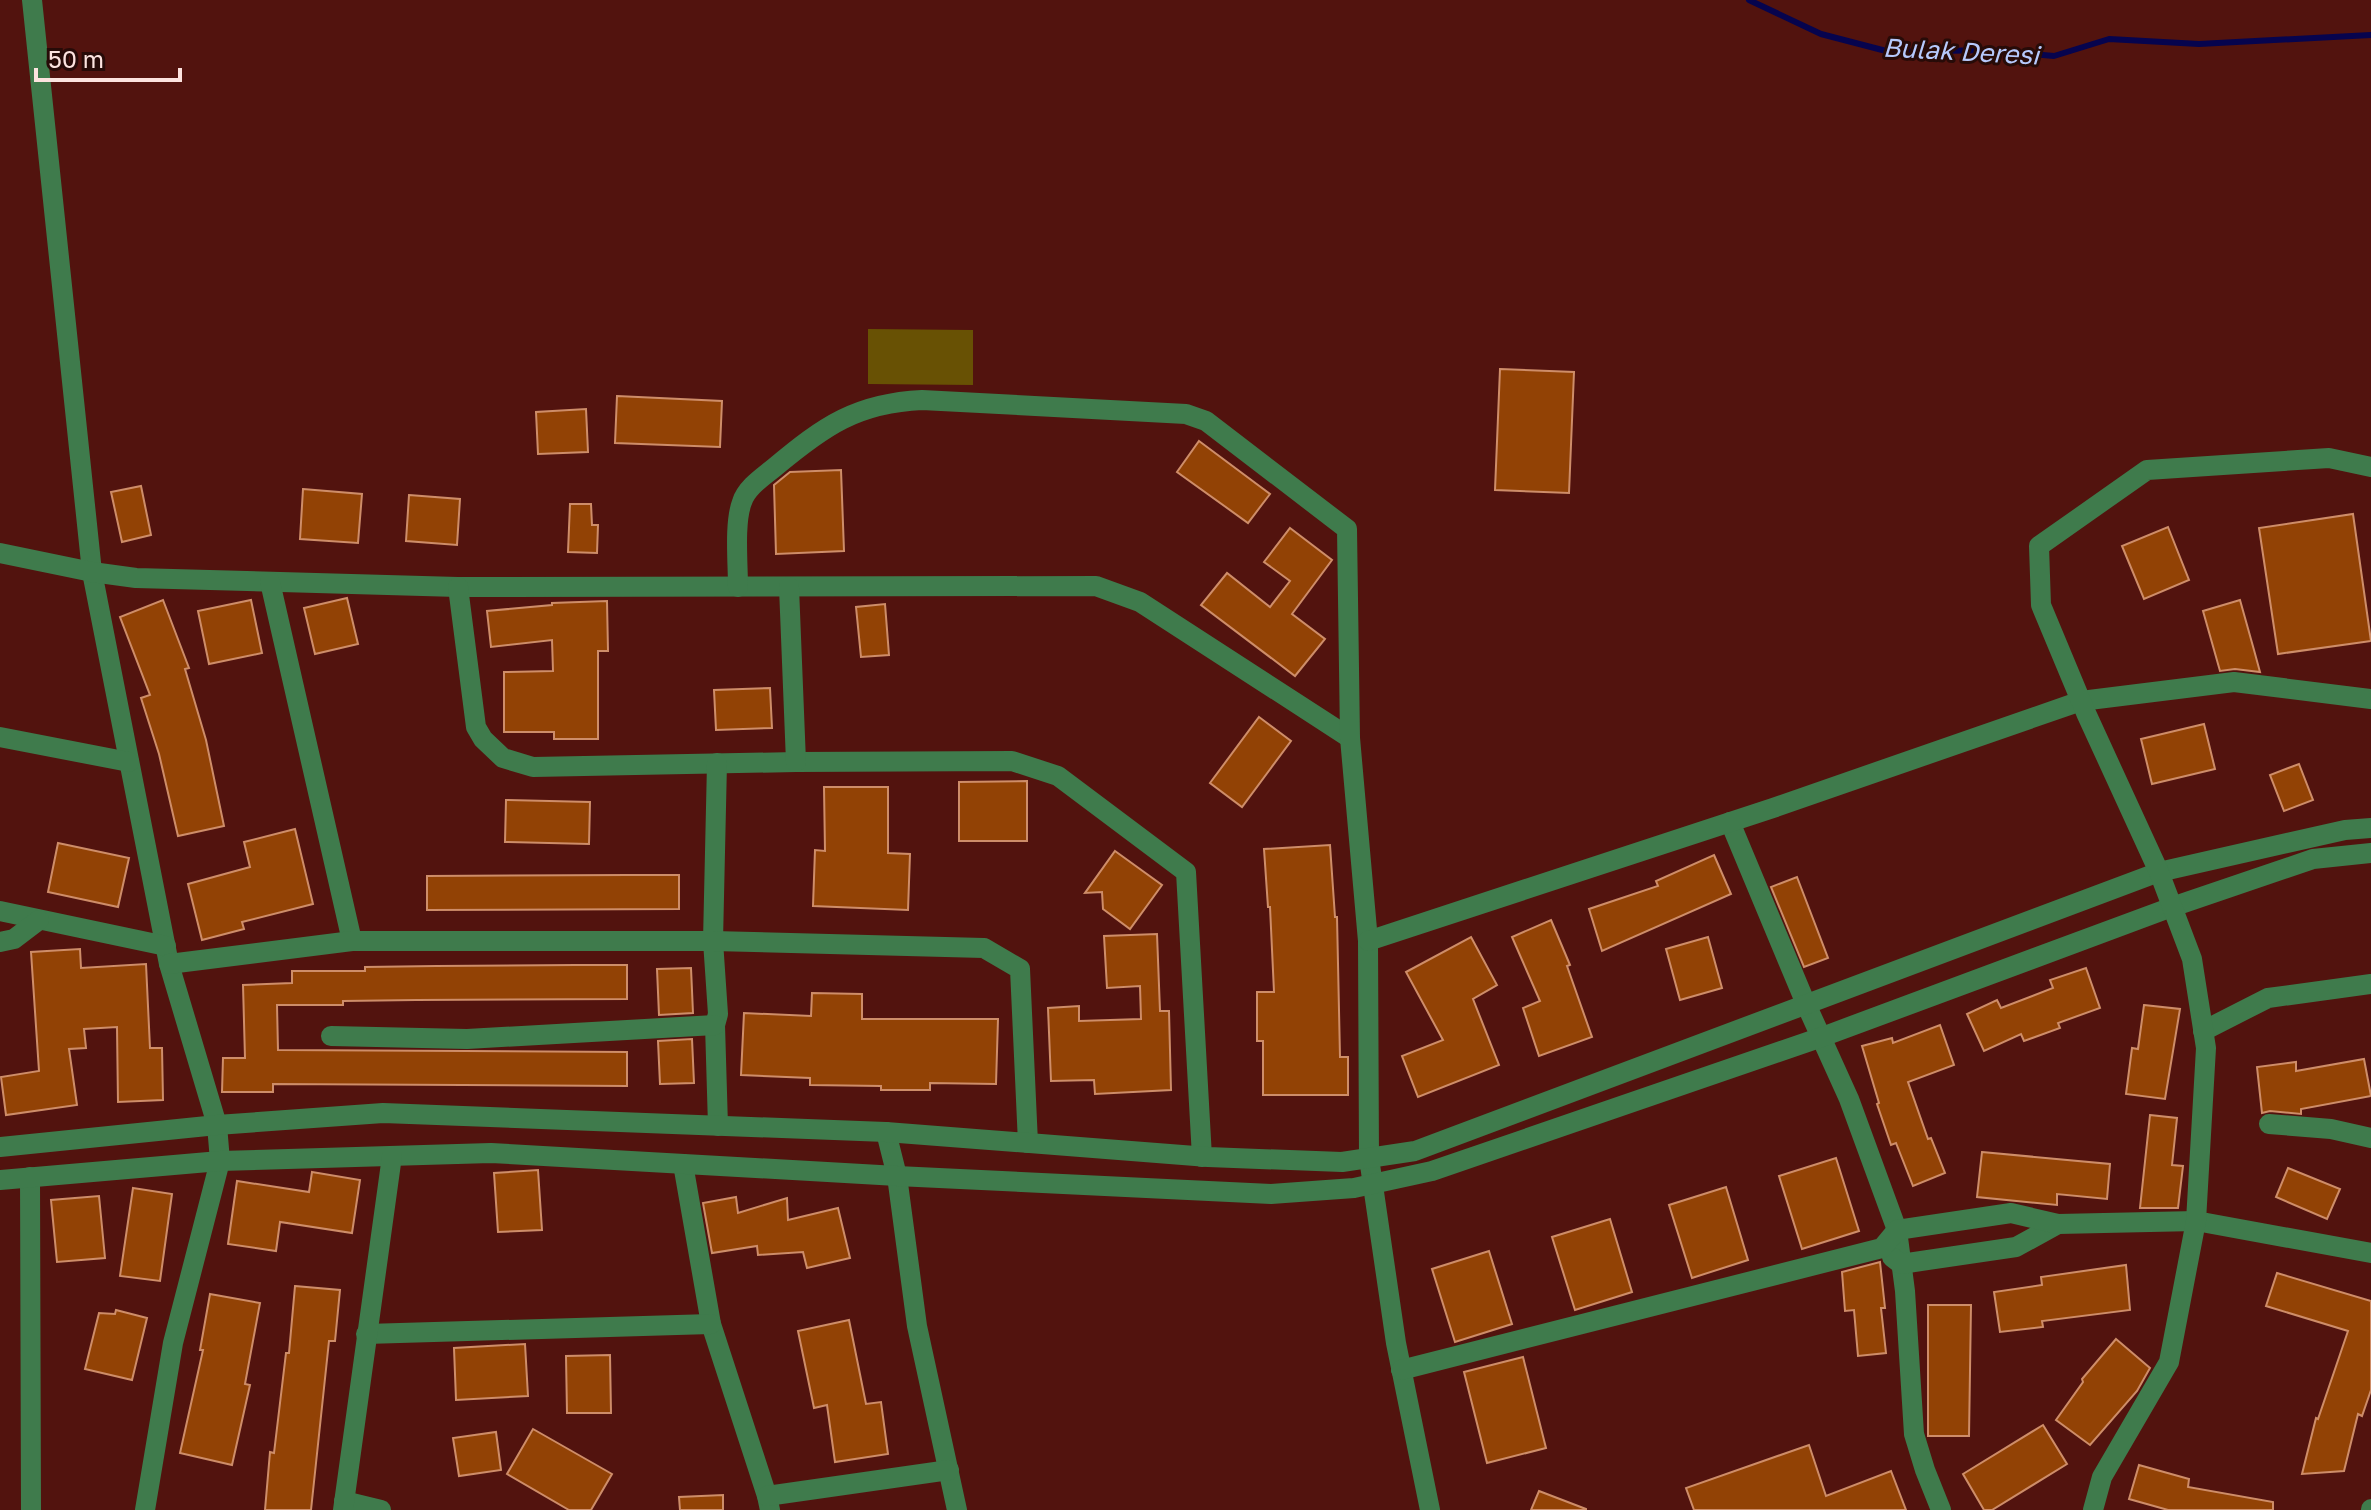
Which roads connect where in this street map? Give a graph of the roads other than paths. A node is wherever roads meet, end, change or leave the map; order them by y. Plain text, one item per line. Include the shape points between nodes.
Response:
1 (32, 0) edge
2 (2371, 467) edge
3 (0, 553) edge
4 (92, 572) junction
5 (270, 582) junction
6 (458, 587) junction
7 (738, 587) junction
8 (789, 587) junction
9 (2371, 699) edge
10 (2081, 701) junction
11 (0, 737) edge
12 (1350, 738) junction
13 (129, 762) junction
14 (796, 762) junction
15 (717, 763) junction
16 (1730, 822) junction
17 (2371, 828) edge
18 (2371, 853) edge
19 (2159, 872) junction
20 (2172, 907) junction
21 (0, 911) edge
22 (39, 920) junction
23 (352, 941) junction
24 (713, 941) junction
25 (1368, 941) junction
26 (0, 942) edge
27 (167, 955) junction
28 (2371, 984) edge
29 (1806, 1004) junction
30 (715, 1025) junction
31 (2203, 1031) junction
32 (331, 1036) dead end
33 (1822, 1037) junction
34 (2269, 1124) dead end
35 (217, 1125) junction
36 (718, 1126) junction
37 (886, 1132) junction
38 (2371, 1138) edge
39 (1028, 1143) junction
40 (0, 1147) edge
41 (392, 1156) junction
42 (1202, 1157) junction
43 (1369, 1158) junction
44 (220, 1161) junction
45 (683, 1164) junction
46 (897, 1176) junction
47 (30, 1177) junction
48 (0, 1180) edge
49 (1372, 1184) junction
50 (2196, 1221) junction
51 (2058, 1224) junction
52 (1897, 1230) junction
53 (1882, 1248) junction
54 (2371, 1253) edge
55 (1901, 1264) junction
56 (711, 1324) junction
57 (366, 1334) junction
58 (1401, 1370) junction
59 (949, 1470) junction
60 (768, 1503) edge
61 (343, 1505) edge
62 (31, 1510) edge
63 (145, 1510) edge
64 (381, 1510) edge
65 (957, 1510) edge
66 (1430, 1510) edge
67 (1941, 1510) edge
68 (2093, 1510) edge

1 - 4 street
2 - 10 street via 2329,458 2147,470 2039,546 2041,605
3 - 4 street
4 - 5 street
4 - 13 street
5 - 6 street
5 - 23 street
6 - 7 street
6 - 15 street via 476,727 503,758 533,767
7 - 8 street
7 - 12 street via 739,511 749,489 815,433 846,416 882,404 922,400 1186,414 1206,421 1347,529
8 - 12 street via 1081,585 1111,590 1140,602
8 - 14 street
9 - 10 street via 2234,682
10 - 16 street
10 - 19 street
11 - 13 street
12 - 25 street
13 - 27 street
14 - 15 street
14 - 42 street via 997,759 1027,764 1058,776 1186,872
15 - 24 street
16 - 25 street
16 - 29 street
17 - 19 street
18 - 20 street via 2313,859
19 - 20 street
19 - 29 street
20 - 31 street via 2192,959
20 - 33 street
21 - 22 street
22 - 26 street via 14,939
22 - 27 street
23 - 24 street
23 - 27 street
24 - 30 street
24 - 39 street via 984,948 1020,969
25 - 43 street
27 - 35 street
28 - 31 street via 2268,998
29 - 33 street
29 - 43 street via 1415,1151
30 - 32 street via 467,1039
30 - 36 street
31 - 50 street
33 - 49 street via 1432,1171
33 - 52 street
34 - 38 street
35 - 36 street via 383,1113
35 - 40 street
35 - 44 street
36 - 37 street
37 - 39 street
37 - 46 street
39 - 42 street
41 - 44 street
41 - 45 street via 491,1153
41 - 57 street
42 - 43 street via 1342,1162
43 - 49 street
44 - 47 street
44 - 63 street via 173,1343
45 - 46 street
45 - 56 street
46 - 49 street via 1271,1194
46 - 59 street via 917,1326
47 - 48 street
47 - 62 street
49 - 58 street
50 - 51 street
50 - 54 street
50 - 68 street via 2169,1362 2102,1477
51 - 52 street via 2011,1213
51 - 55 street via 2016,1247
52 - 53 street
52 - 55 street
53 - 55 street
53 - 58 street
55 - 67 street via 1914,1434
56 - 57 street
56 - 60 street
57 - 61 street
58 - 66 street
59 - 60 street
59 - 65 street
61 - 64 street

